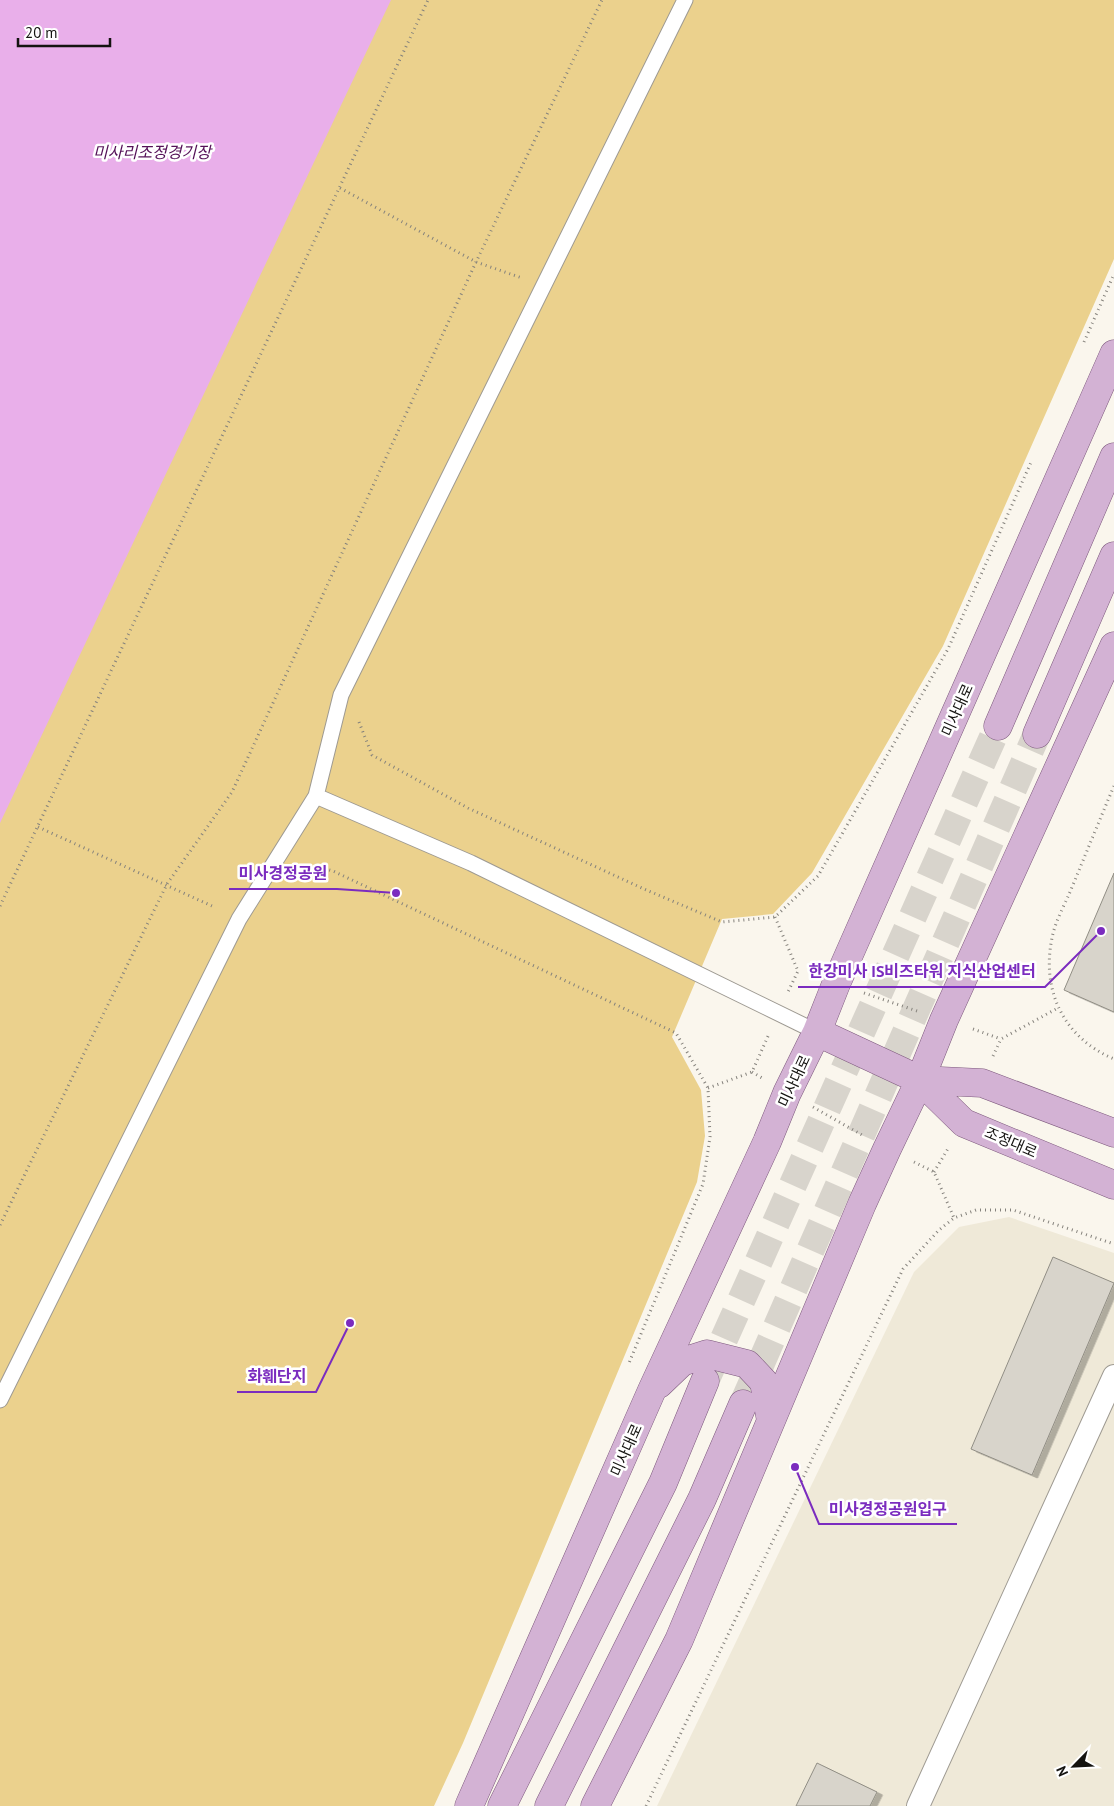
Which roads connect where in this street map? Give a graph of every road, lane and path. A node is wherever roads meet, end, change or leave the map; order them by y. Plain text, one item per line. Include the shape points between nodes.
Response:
1 (428, 0) edge
2 (602, 0) edge
3 (685, 0) edge
4 (340, 188) junction
5 (476, 262) junction
6 (1114, 274) edge
7 (522, 278) dead end
8 (1082, 347) dead end
9 (1114, 354) edge
10 (1035, 454) dead end
11 (1114, 457) edge
12 (1114, 556) edge
13 (1114, 646) edge
14 (358, 721) dead end
15 (998, 726) tunnel mouth
16 (1037, 734) tunnel mouth
17 (1114, 786) edge
18 (316, 796) junction
19 (38, 827) junction
20 (294, 880) dead end
21 (167, 884) junction
22 (0, 906) edge
23 (212, 906) dead end
24 (775, 917) junction
25 (836, 984) junction
26 (1058, 1008) junction
27 (944, 1020) junction
28 (816, 1032) junction
29 (1114, 1059) edge
30 (920, 1080) junction
31 (708, 1088) junction
32 (787, 1093) junction
33 (1114, 1133) edge
34 (887, 1149) junction
35 (1114, 1185) edge
36 (954, 1218) junction
37 (0, 1225) edge
38 (1114, 1244) edge
39 (627, 1369) dead end
40 (1114, 1376) edge
41 (705, 1381) tunnel mouth
42 (652, 1390) junction
43 (0, 1400) edge
44 (743, 1404) tunnel mouth
45 (771, 1421) junction
46 (469, 1806) edge
47 (502, 1806) edge
48 (549, 1806) edge
49 (595, 1806) edge
50 (646, 1806) edge
51 (918, 1806) edge

1 - 4 path
2 - 5 path
3 - 18 lane via 341,694
4 - 5 path
4 - 19 path
5 - 7 path
5 - 21 path via 232,792
6 - 8 path
9 - 25 main road, 미사대로
10 - 24 path via 948,649 818,876
11 - 15 main road
12 - 16 main road
13 - 27 main road
14 - 24 path via 372,755 468,808 722,922
17 - 26 path via 1052,936 1050,970
18 - 28 lane via 471,863
18 - 43 lane via 239,919
19 - 21 path
19 - 22 path
20 - 31 path via 315,866 333,870 676,1033
21 - 23 path
21 - 37 path
24 - 25 path via 798,971
25 - 27 path
25 - 28 main road, 미사대로
26 - 27 path via 1001,1039
26 - 29 path via 1086,1044
27 - 30 main road
28 - 30 main road, 조정대로
28 - 32 main road, 미사대로
30 - 33 main road, 조정대로 via 982,1083
30 - 34 main road
30 - 35 main road, 조정대로 via 964,1123
31 - 32 path via 752,1072
31 - 39 path via 710,1137 703,1184
32 - 34 path
32 - 42 main road, 미사대로
34 - 36 path via 934,1172
34 - 45 main road
36 - 38 path via 976,1210 1013,1210
36 - 50 path via 903,1269
40 - 51 street
41 - 47 main road via 663,1483
42 - 45 main road via 682,1362 707,1354 748,1364 764,1382
42 - 46 main road, 미사대로
44 - 48 main road via 702,1499
45 - 49 main road via 679,1640

